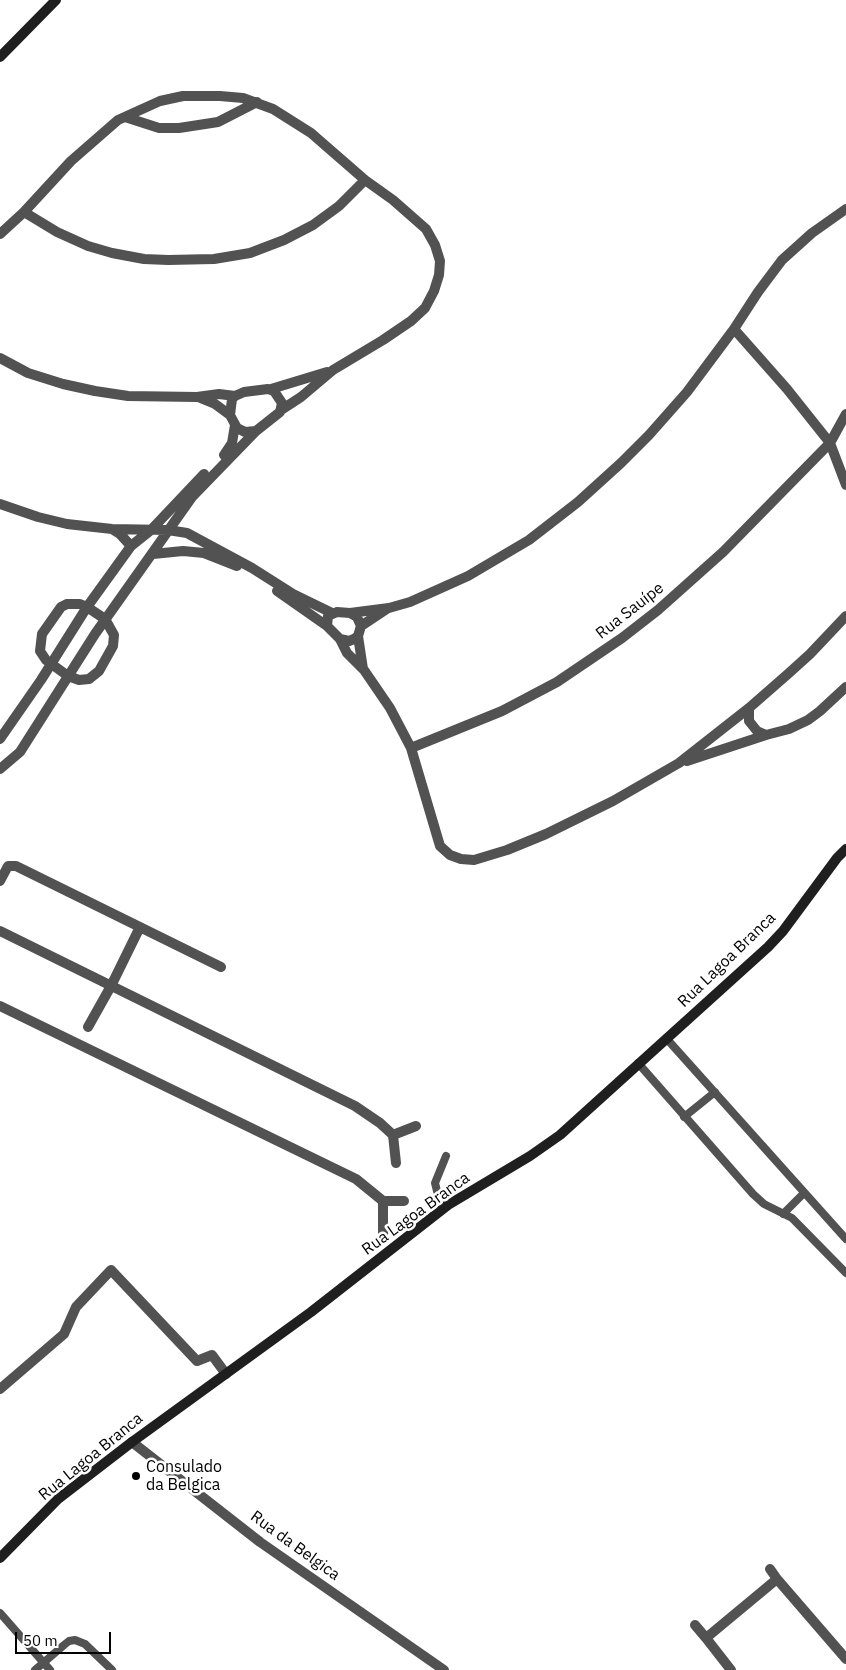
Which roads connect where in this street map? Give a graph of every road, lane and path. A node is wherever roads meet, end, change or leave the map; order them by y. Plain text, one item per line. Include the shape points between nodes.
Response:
1 (56, 0) edge
2 (0, 58) edge
3 (257, 102) junction
4 (125, 117) junction
5 (365, 180) junction
6 (846, 209) edge
7 (24, 212) junction
8 (0, 234) edge
9 (734, 329) junction
10 (0, 358) edge
11 (333, 370) junction
12 (271, 389) junction
13 (235, 396) junction
14 (197, 397) junction
15 (281, 410) junction
16 (846, 414) edge
17 (230, 415) junction
18 (235, 425) junction
19 (256, 431) junction
20 (830, 443) junction
21 (203, 480) junction
22 (846, 485) edge
23 (0, 504) edge
24 (112, 528) junction
25 (151, 530) junction
26 (168, 530) junction
27 (131, 546) junction
28 (153, 554) junction
29 (87, 607) junction
30 (389, 608) junction
31 (332, 613) junction
32 (350, 613) junction
33 (105, 619) junction
34 (845, 620) edge
35 (327, 626) junction
36 (359, 631) junction
37 (340, 639) junction
38 (51, 664) junction
39 (364, 670) junction
40 (68, 676) junction
41 (846, 687) edge
42 (749, 708) junction
43 (766, 735) junction
44 (0, 739) edge
45 (411, 748) junction
46 (679, 763) junction
47 (0, 769) edge
48 (846, 849) edge
49 (0, 881) edge
50 (140, 927) junction
51 (0, 931) edge
52 (221, 967) dead end
53 (111, 986) junction
54 (0, 1006) edge
55 (88, 1026) dead end
56 (666, 1038) junction
57 (638, 1063) junction
58 (715, 1092) junction
59 (684, 1117) junction
60 (416, 1126) dead end
61 (393, 1135) junction
62 (446, 1156) dead end
63 (396, 1163) dead end
64 (804, 1192) junction
65 (382, 1201) junction
66 (404, 1202) dead end
67 (448, 1206) junction
68 (783, 1214) junction
69 (383, 1235) dead end
70 (846, 1240) edge
71 (846, 1274) edge
72 (226, 1374) junction
73 (0, 1389) edge
74 (132, 1442) junction
75 (0, 1558) edge
76 (770, 1569) dead end
77 (777, 1579) junction
78 (0, 1613) edge
79 (695, 1625) dead end
80 (706, 1638) junction
81 (846, 1659) edge
82 (43, 1663) junction
83 (35, 1670) edge
84 (50, 1670) edge
85 (112, 1670) edge
86 (444, 1670) edge
87 (731, 1670) edge

1 - 2 street
3 - 4 street via 228,96 183,96 160,101
3 - 4 street via 218,122 195,126 159,128
3 - 5 street via 311,133
4 - 7 street via 71,161
5 - 7 street via 339,206 313,225 250,252 214,259 144,259 112,252 88,246 57,232
5 - 11 street via 426,229 440,261 439,276 425,308 411,321
6 - 9 street via 782,260
7 - 8 street
9 - 20 street
9 - 30 street via 687,392 649,435 578,502 529,540 468,576
10 - 14 street via 28,373 95,391 128,396
11 - 12 street
11 - 15 street
12 - 13 street
12 - 15 street via 280,398
13 - 14 street
13 - 17 street via 230,404
14 - 17 street
15 - 19 street
16 - 20 street, Rua Sauípe
17 - 18 street
18 - 19 street via 240,431
18 - 21 street via 230,448
19 - 21 street
20 - 22 street
20 - 45 street, Rua Sauípe via 723,552 622,638 557,682 510,707
21 - 25 street
21 - 26 street
23 - 24 street via 67,524
24 - 25 street
24 - 27 street
25 - 26 street
25 - 27 street
26 - 28 street
26 - 31 street via 195,536 293,594
27 - 29 street
28 - 33 street
28 - 35 street via 197,552 236,565
29 - 33 street
29 - 38 street
29 - 38 street via 80,604 61,607 42,634 40,651
30 - 32 street
30 - 36 street
31 - 32 street
31 - 35 street via 326,619
32 - 36 street via 357,618
33 - 40 street
33 - 40 street via 114,640 99,670 89,679
34 - 42 street
35 - 37 street
36 - 37 street via 349,641
36 - 39 street
37 - 39 street via 347,653
38 - 40 street
38 - 44 street
39 - 45 street via 390,708
40 - 47 street via 20,752
41 - 43 street via 808,720
42 - 43 street via 749,721 757,731
42 - 46 street
43 - 46 street
45 - 46 street via 440,846 450,855 474,860 546,834
48 - 56 street, Rua Lagoa Branca via 768,947
49 - 50 street via 8,866 16,866
50 - 52 street
50 - 53 street
51 - 53 street
53 - 55 street
53 - 61 street via 356,1106
54 - 65 street via 356,1179
56 - 57 street, Rua Lagoa Branca
56 - 58 lane
57 - 59 lane
57 - 67 street, Rua Lagoa Branca via 548,1144
58 - 59 lane
58 - 64 lane
59 - 68 lane via 752,1194
60 - 61 street
61 - 63 street
62 - 67 lane via 436,1183 439,1199
64 - 68 lane
64 - 70 lane
65 - 66 street
65 - 69 street
67 - 72 street, Rua Lagoa Branca
68 - 71 lane via 792,1218
72 - 73 street via 212,1354 197,1361 111,1270 76,1307 64,1334
72 - 74 street, Rua Lagoa Branca
74 - 75 street, Rua Lagoa Branca via 58,1499
74 - 86 street, Rua da Belgica via 260,1542
76 - 77 street
77 - 80 street
77 - 81 street
78 - 82 lane
79 - 80 street
80 - 87 street
82 - 83 lane
82 - 84 lane
82 - 85 lane via 69,1641 76,1640 86,1644

